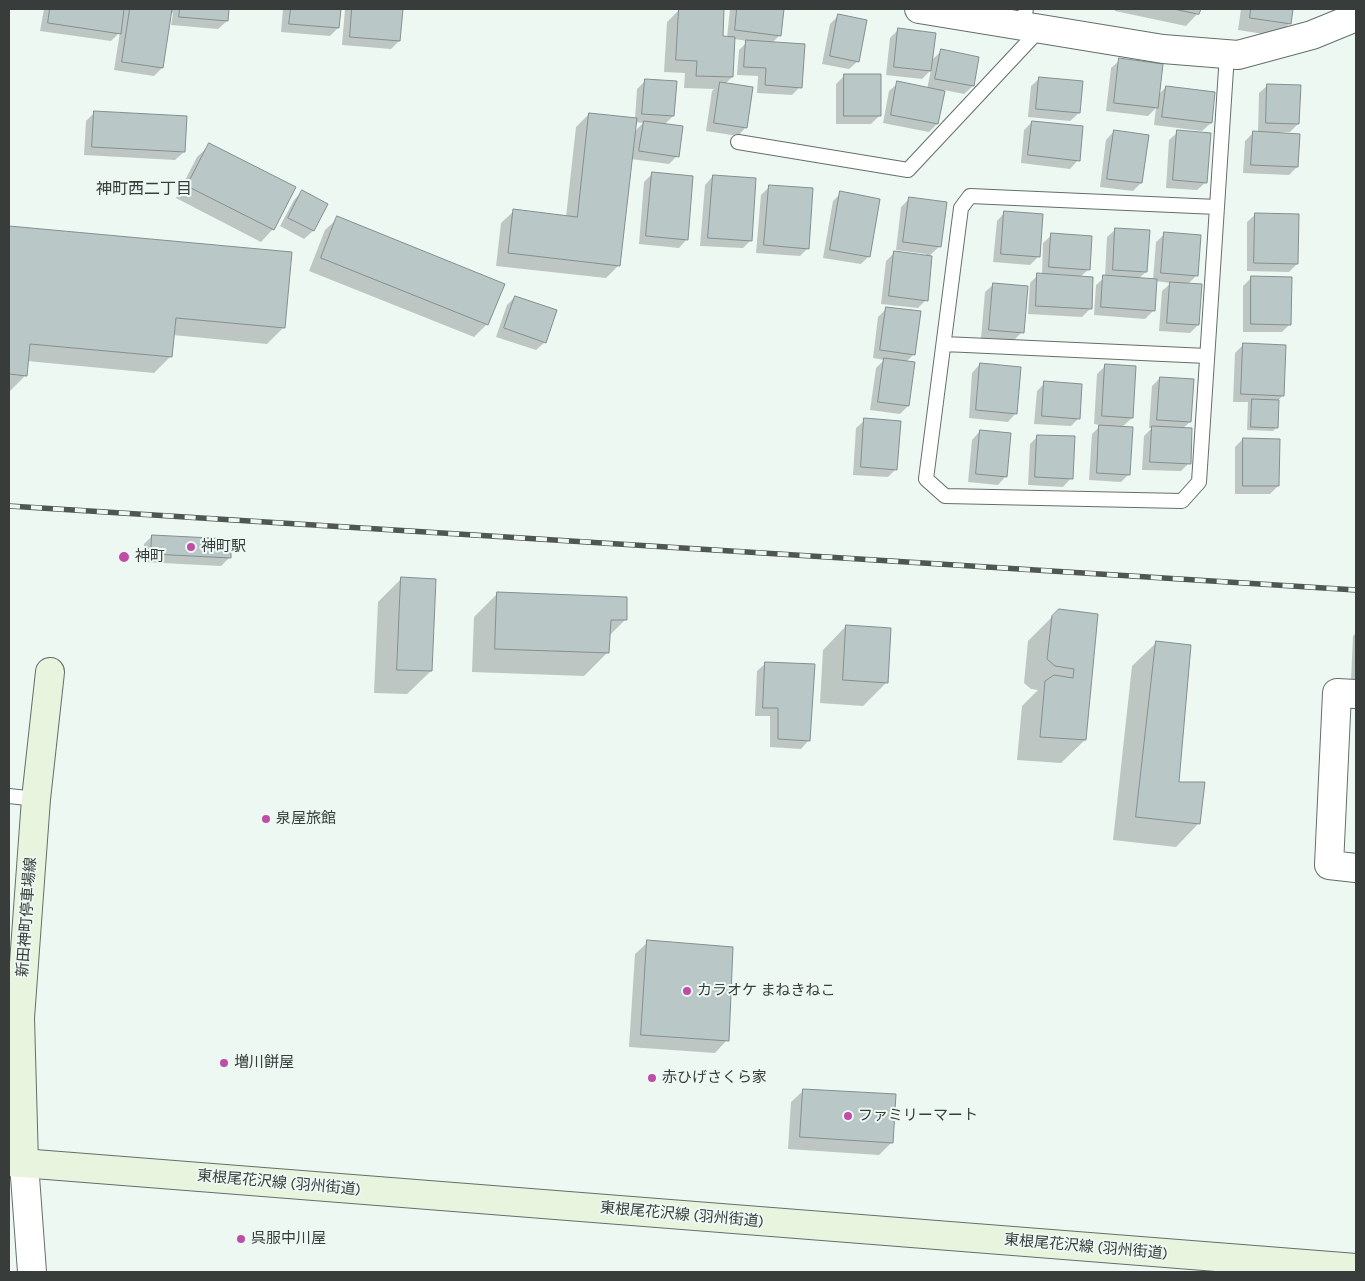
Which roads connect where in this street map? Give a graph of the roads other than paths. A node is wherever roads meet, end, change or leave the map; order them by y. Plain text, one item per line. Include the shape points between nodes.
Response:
1 (919, 9) edge
2 (1356, 17) edge
3 (1029, 21) edge
4 (1227, 54) junction
5 (738, 142) dead end
6 (1217, 207) junction
7 (944, 344) junction
8 (1207, 356) junction
9 (50, 672) dead end
10 (1356, 694) edge
11 (9, 796) edge
12 (36, 799) junction
13 (1356, 868) edge
14 (16, 1162) edge
15 (1356, 1268) edge
16 (32, 1272) edge

1 - 3 street
2 - 4 street via 1312,35 1238,55
3 - 4 street via 1163,49
3 - 5 lane via 908,170
4 - 6 lane
6 - 7 lane via 970,196 962,208
6 - 8 lane
7 - 8 lane
7 - 8 lane via 926,479 946,496 1182,502 1199,482
9 - 12 main road, 新田神町停車場線
10 - 13 street via 1337,693 1329,865
11 - 12 lane
12 - 14 main road, 新田神町停車場線 via 20,1018
14 - 15 main road, 東根尾花沢線 (羽州街道)
14 - 16 street

